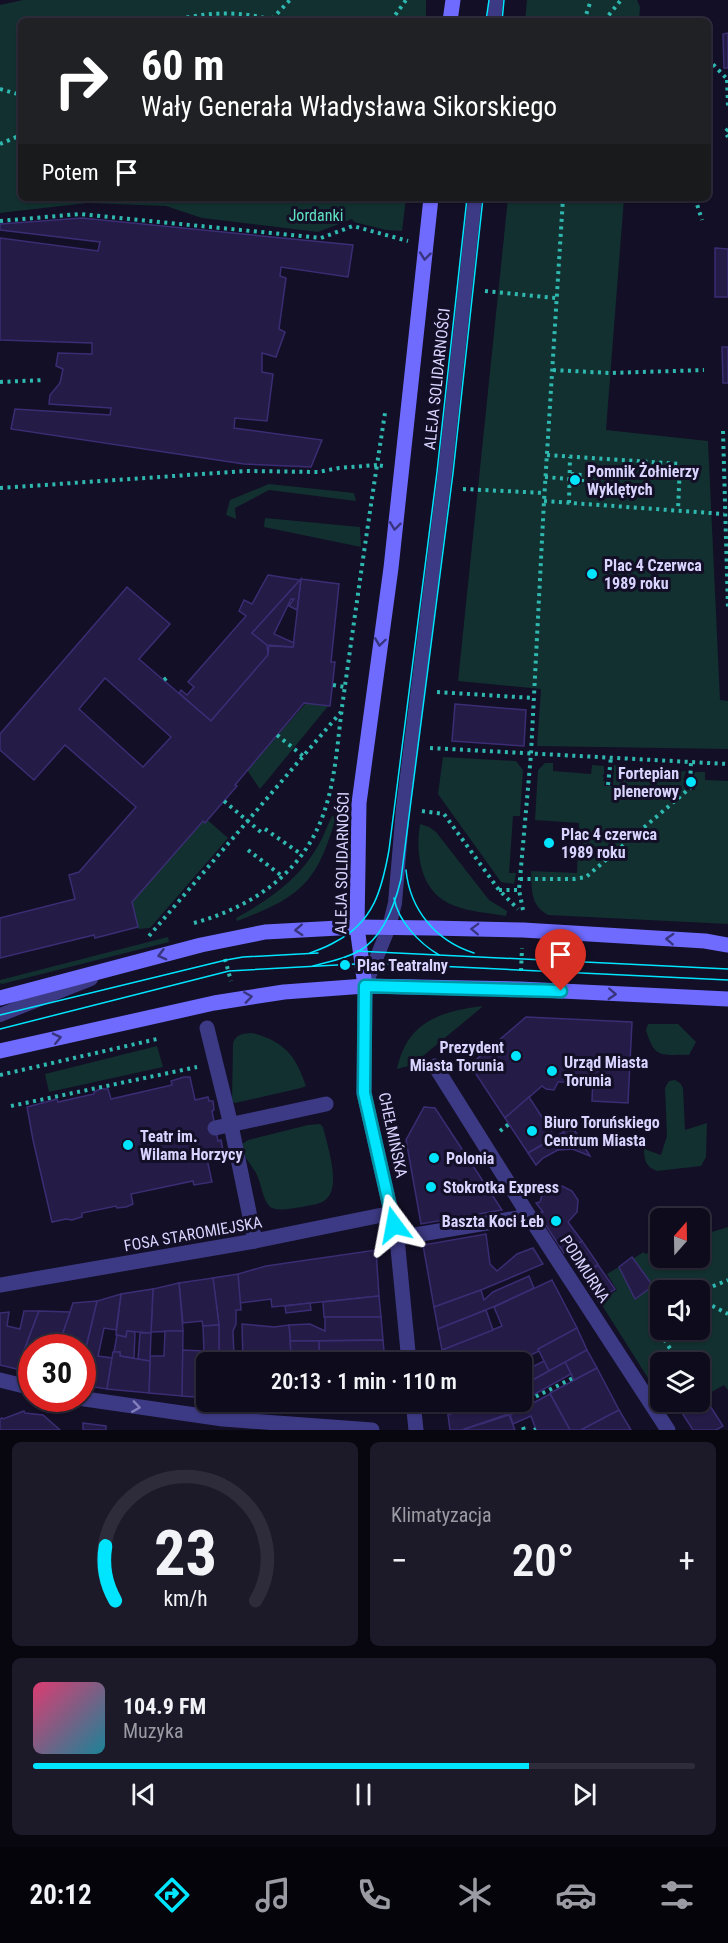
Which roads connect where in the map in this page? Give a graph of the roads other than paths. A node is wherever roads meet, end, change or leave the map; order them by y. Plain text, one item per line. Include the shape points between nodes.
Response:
1 (453, 0) edge
2 (496, 0) edge
3 (450, 18) edge
4 (494, 18) edge
5 (431, 201) edge
6 (475, 201) edge
7 (357, 927) junction
8 (389, 927) junction
9 (728, 945) edge
10 (123, 966) junction
11 (365, 986) junction
12 (0, 998) edge
13 (728, 999) edge
14 (0, 1015) edge
15 (207, 1028) dead end
16 (0, 1051) edge
17 (435, 1065) dead end
18 (326, 1104) dead end
19 (231, 1125) junction
20 (215, 1128) dead end
21 (392, 1213) junction
22 (529, 1216) junction
23 (398, 1238) junction
24 (255, 1241) junction
25 (0, 1285) edge
26 (408, 1352) edge
27 (0, 1380) edge
28 (18, 1384) edge
29 (96, 1401) edge
30 (414, 1412) edge
31 (372, 1430) edge
32 (416, 1430) edge
33 (668, 1430) edge

1 - 3 street
2 - 4 lane
5 -> 7 street, ALEJA SOLIDARNOŚCI via 392,558 359,803
6 - 8 lane, ALEJA SOLIDARNOŚCI via 395,903
7 - 8 street
7 -> 10 street via 265,932
7 - 11 street, ALEJA SOLIDARNOŚCI
9 -> 8 street via 523,930
8 - 11 lane, ALEJA SOLIDARNOŚCI
10 - 12 street
10 - 14 lane
11 -> 13 street
16 -> 11 street via 214,1003 284,992
11 - 21 street, CHEŁMIŃSKA via 364,1093
15 - 19 street
17 - 22 street, PODMURNA
18 - 19 street
19 - 20 street
19 - 24 street
21 - 23 street, CHEŁMIŃSKA
21 - 24 street, FOSA STAROMIEJSKA
22 - 23 street
22 - 33 street, PODMURNA
23 - 26 street, CHEŁMIŃSKA
24 - 25 street, FOSA STAROMIEJSKA
27 - 28 street
29 -> 31 street via 223,1419
30 - 32 street

